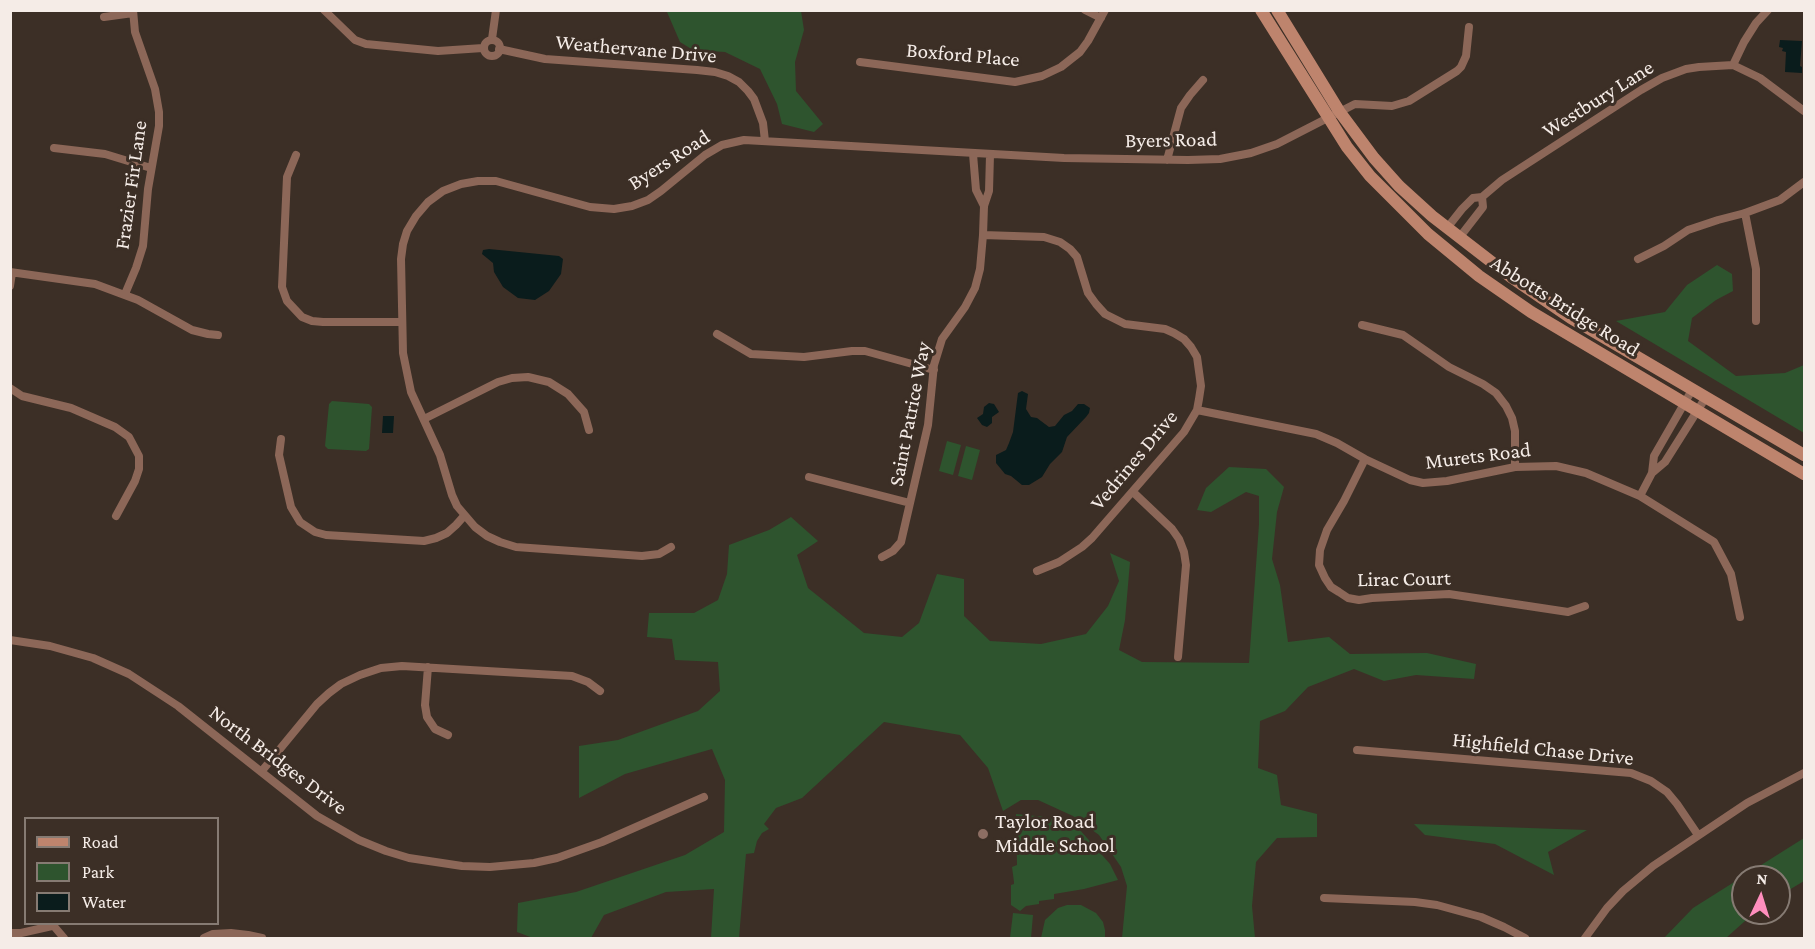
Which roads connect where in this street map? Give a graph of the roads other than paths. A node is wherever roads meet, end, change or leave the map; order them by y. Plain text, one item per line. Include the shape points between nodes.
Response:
1 (324, 10) edge
2 (496, 10) edge
3 (1085, 10) edge
4 (1261, 10) edge
5 (1277, 10) edge
6 (1768, 10) edge
7 (133, 12) edge
8 (1103, 14) edge
9 (104, 16) dead end
10 (1469, 27) dead end
11 (492, 39) junction
12 (483, 48) junction
13 (499, 49) junction
14 (860, 62) dead end
15 (1733, 65) junction
16 (1203, 80) dead end
17 (1339, 111) junction
18 (1804, 111) edge
19 (1328, 117) junction
20 (765, 141) junction
21 (54, 148) dead end
22 (973, 154) junction
23 (296, 155) dead end
24 (990, 155) junction
25 (1167, 160) junction
26 (151, 168) junction
27 (1804, 182) edge
28 (1482, 197) junction
29 (984, 206) junction
30 (1745, 213) junction
31 (1446, 228) junction
32 (983, 235) junction
33 (1459, 238) junction
34 (1638, 259) dead end
35 (11, 273) edge
36 (10, 285) edge
37 (125, 294) junction
38 (1756, 321) dead end
39 (402, 322) junction
40 (1362, 325) dead end
41 (717, 334) dead end
42 (218, 335) dead end
43 (934, 370) junction
44 (10, 388) edge
45 (1692, 390) junction
46 (1706, 397) junction
47 (1684, 403) junction
48 (1197, 410) junction
49 (1697, 411) junction
50 (424, 419) junction
51 (589, 430) dead end
52 (280, 439) dead end
53 (1804, 455) edge
54 (1365, 459) junction
55 (1515, 467) junction
56 (1652, 473) junction
57 (1804, 474) edge
58 (809, 477) dead end
59 (1133, 492) junction
60 (1640, 496) junction
61 (910, 503) junction
62 (116, 516) dead end
63 (464, 516) junction
64 (671, 547) dead end
65 (882, 557) dead end
66 (1037, 571) dead end
67 (1585, 606) dead end
68 (1740, 617) dead end
69 (10, 640) edge
70 (1178, 657) dead end
71 (428, 667) junction
72 (600, 691) dead end
73 (448, 735) dead end
74 (1357, 750) dead end
75 (261, 772) junction
76 (1804, 773) edge
77 (704, 796) dead end
78 (1698, 835) junction
79 (1324, 898) dead end
80 (52, 925) edge
81 (10, 933) edge
82 (64, 939) edge
83 (204, 939) edge
84 (262, 939) edge
85 (1525, 939) edge
86 (1585, 939) edge

1 - 12 street via 355,40 366,44 438,51
2 - 11 street
3 - 8 street
4 - 19 main road, Abbotts Bridge Road
5 - 17 main road, Abbotts Bridge Road
6 - 15 street via 1756,23
7 - 9 street
7 - 26 street, Frazier Fir Lane via 135,32 159,112 158,142
8 - 14 street, Boxford Place via 1080,52 1061,67 1015,82
10 - 17 street, Byers Road via 1466,56 1457,71 1400,105 1355,104
11 - 12 street
11 - 13 street
12 - 13 street via 490,56 497,55
13 - 20 street, Weathervane Drive via 546,59 697,70 728,76 744,86 754,99
15 - 18 street, Westbury Lane via 1760,78
15 - 28 street, Westbury Lane via 1686,69 1662,78 1502,180
16 - 25 street via 1181,108
17 - 19 street, Byers Road
17 - 31 main road, Abbotts Bridge Road via 1399,186
19 - 25 street, Byers Road via 1251,153 1220,159
19 - 47 main road, Abbotts Bridge Road via 1370,176 1428,234 1479,276 1531,312
20 - 22 street, Byers Road
20 - 39 street, Byers Road via 722,145 648,200 614,209 591,207 496,182 478,181 443,191 428,202 407,231 400,259
21 - 26 street via 105,154
22 - 24 street, Byers Road
22 - 29 street, Saint Patrice Way via 976,190
23 - 39 street via 287,177 282,287 287,301 302,317 312,321
24 - 25 street, Byers Road
24 - 29 street, Saint Patrice Way via 989,191
26 - 37 street, Frazier Fir Lane via 144,246
27 - 30 street via 1780,200
28 - 31 street, Westbury Lane via 1468,202
28 - 33 street, Westbury Lane via 1483,207
29 - 32 street, Saint Patrice Way
30 - 34 street via 1688,230
30 - 38 street via 1756,269
31 - 33 main road, Abbotts Bridge Road
32 - 43 street, Saint Patrice Way via 975,288 942,339
32 - 48 street, Vedrines Drive via 1044,237 1060,242 1077,257 1088,293 1105,314 1125,324 1165,329 1184,339 1197,357
33 - 45 main road, Abbotts Bridge Road via 1571,318
35 - 36 street
35 - 37 street via 95,284
37 - 42 street via 192,330
39 - 50 street, Byers Road via 406,375
40 - 55 street via 1403,335 1496,393 1512,418
41 - 43 street via 751,354 804,357 865,351
43 - 61 street, Saint Patrice Way via 928,425
44 - 62 street via 22,396 71,408 129,437 139,456 139,469
45 - 46 main road, Abbotts Bridge Road
45 - 47 street
46 - 49 street
46 - 53 main road, Abbotts Bridge Road
47 - 49 main road, Abbotts Bridge Road
47 - 56 street via 1654,456
48 - 54 street, Murets Road via 1316,434
48 - 59 street, Vedrines Drive via 1184,432
49 - 56 street via 1665,462
49 - 57 main road, Abbotts Bridge Road
50 - 51 street via 498,382 528,378 549,382 568,394 584,412
50 - 63 street, Byers Road via 452,495
52 - 63 street via 279,455 291,507 300,522 315,532 424,541 447,533
54 - 55 street, Murets Road via 1423,483
54 - 67 street, Lirac Court via 1320,550 1319,565 1331,587 1359,600 1449,594 1568,612
55 - 60 street, Murets Road via 1556,466 1586,473
56 - 60 street
58 - 61 street
59 - 66 street, Vedrines Drive via 1082,547
59 - 70 street via 1172,529 1184,552
60 - 68 street, Murets Road via 1714,542 1731,574
61 - 65 street, Saint Patrice Way via 901,542
63 - 64 street, Byers Road via 487,536 516,547 642,556
69 - 75 street, North Bridges Drive via 93,658 129,674 178,706
71 - 72 street via 572,676
71 - 73 street via 427,717 435,729
71 - 75 street via 381,668 341,684 317,704
74 - 78 street, Highfield Chase Drive via 1631,773 1667,792
75 - 77 street, North Bridges Drive via 317,816 359,840 409,858 462,866 512,866 557,858
76 - 78 street
78 - 86 street via 1623,891
79 - 85 street via 1437,905 1481,917
80 - 81 street
80 - 82 street
83 - 84 street via 231,933

